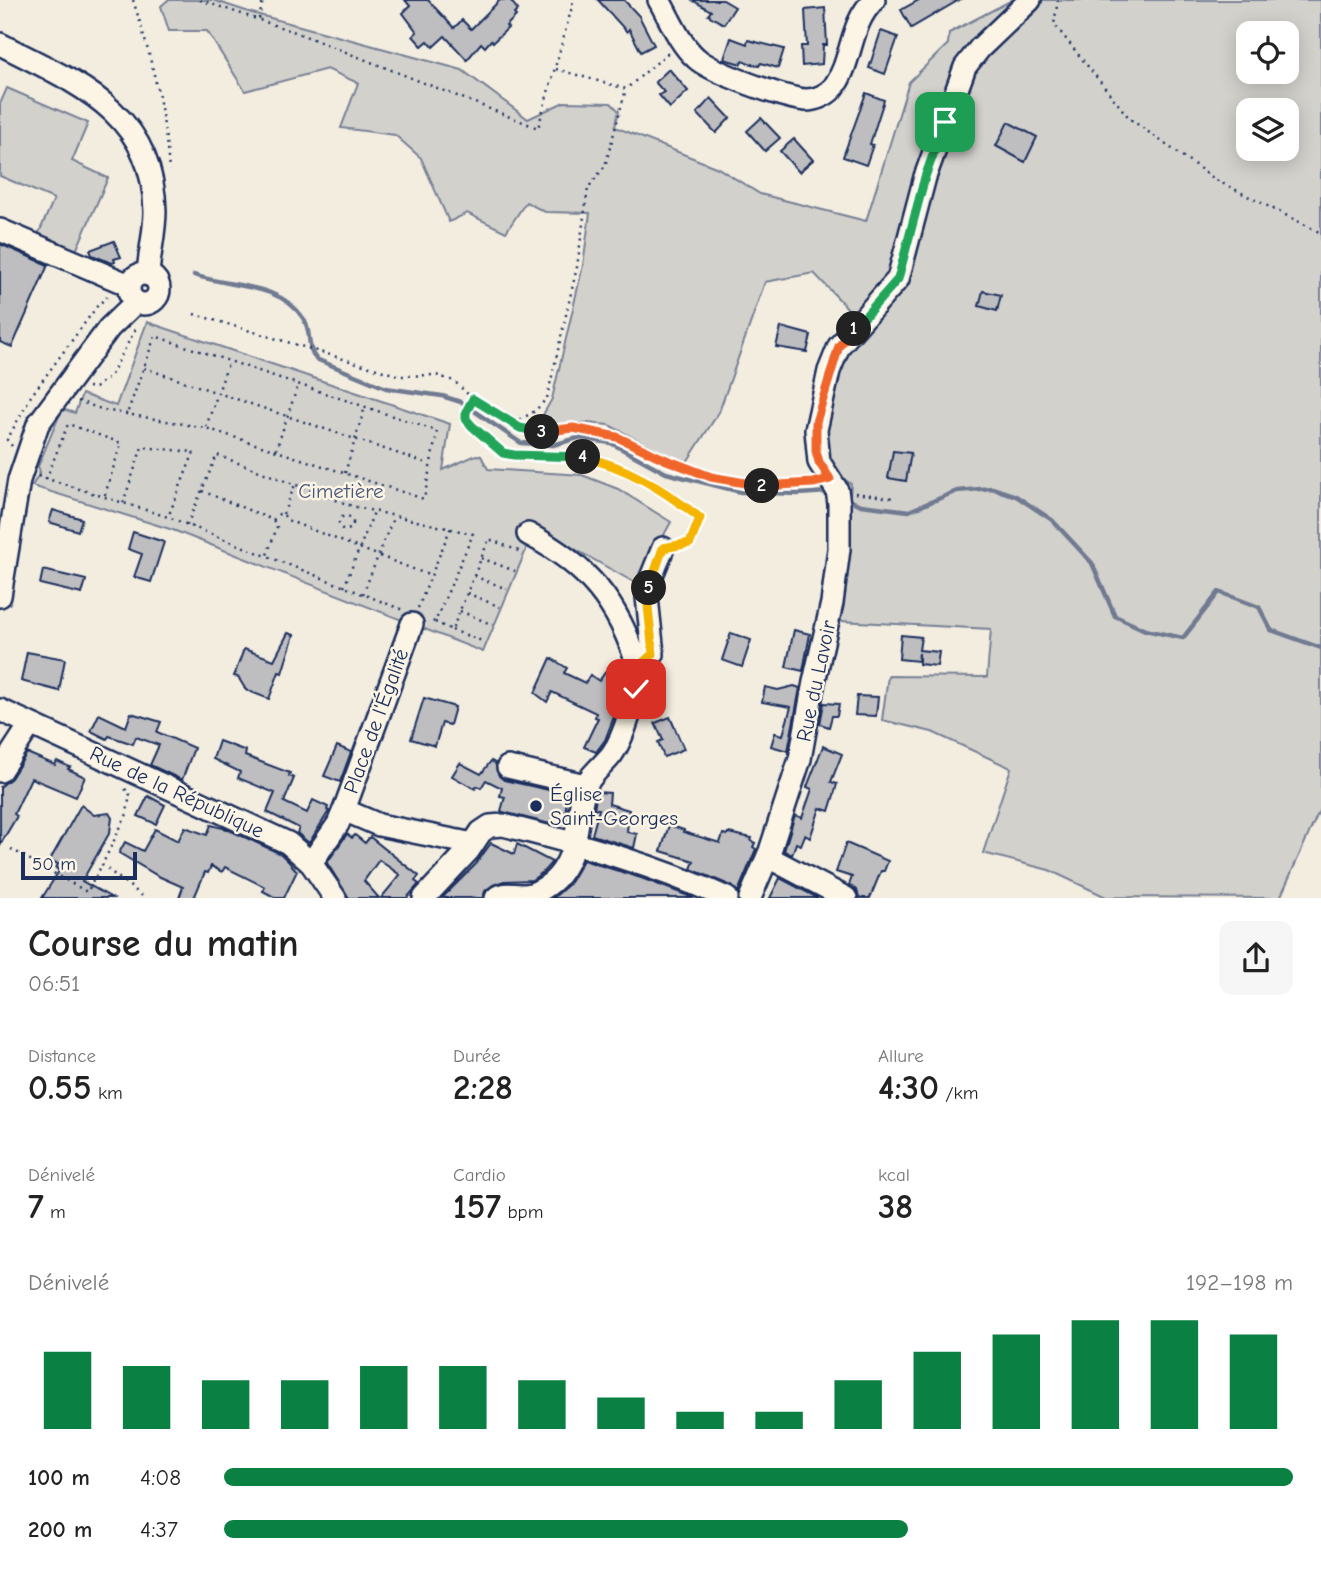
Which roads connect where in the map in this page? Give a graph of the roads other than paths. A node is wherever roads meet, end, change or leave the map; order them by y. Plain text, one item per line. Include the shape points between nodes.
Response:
1 (659, 0) edge
2 (874, 0) edge
3 (1030, 0) edge
4 (0, 44) edge
5 (0, 230) edge
6 (137, 287) junction
7 (5, 539) edge
8 (525, 543) road end
9 (663, 548) road end
10 (0, 596) edge
11 (415, 617) road end
12 (638, 667) junction
13 (0, 710) edge
14 (30, 725) junction
15 (508, 766) dead end
16 (0, 771) edge
17 (585, 785) junction
18 (344, 810) junction
19 (473, 844) junction
20 (573, 844) junction
21 (768, 857) junction
22 (311, 863) junction
23 (428, 894) edge
24 (335, 898) edge
25 (496, 898) edge
26 (727, 898) edge
27 (750, 898) edge
28 (846, 898) edge

1 - 2 street via 696,59 796,99 812,99 834,87 859,19
3 - 21 street, Rue du Lavoir via 965,67 925,177 898,279 839,346 816,422 816,451 829,477 839,550 832,603 800,759
4 - 6 street via 102,100 131,132 150,177 155,209
5 - 6 street
6 - 7 street via 38,424
7 - 10 street
8 - 12 street via 584,571 604,593
9 - 12 street via 647,597 653,654
11 - 18 street, Place de l'Égalité
12 - 17 street via 633,703 613,753
13 - 14 street, Rue de la République
14 - 16 street
14 - 22 street, Rue de la République via 288,843
15 - 17 street
17 - 20 street
18 - 19 street, Place de l'Égalité via 379,825
18 - 22 street
19 - 20 street via 481,832 503,825
19 - 23 street
20 - 25 street via 558,876 537,892 503,893
20 - 26 street via 677,876
21 - 27 street, Rue du Lavoir
21 - 28 street
22 - 24 street, Rue de la République

